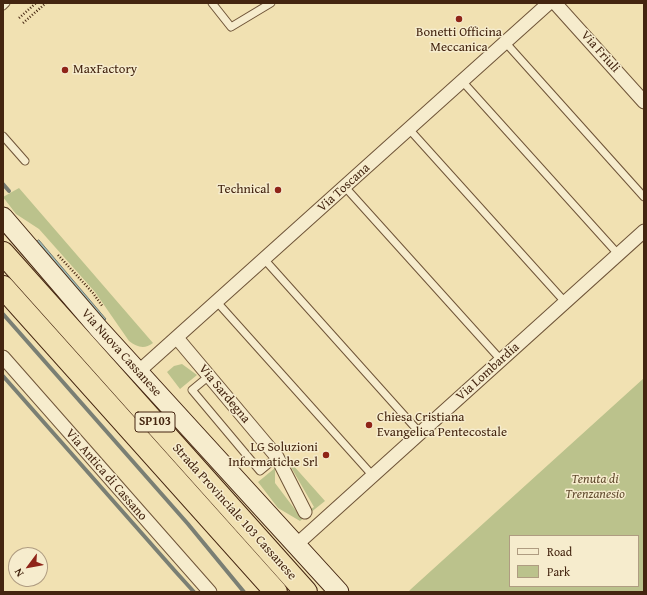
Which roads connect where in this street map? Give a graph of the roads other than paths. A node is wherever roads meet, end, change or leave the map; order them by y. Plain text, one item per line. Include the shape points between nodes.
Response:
1 (6, 3) edge
2 (212, 3) edge
3 (270, 3) edge
4 (549, 3) edge
5 (555, 3) edge
6 (3, 6) edge
7 (505, 42) junction
8 (462, 81) junction
9 (644, 102) edge
10 (409, 129) junction
11 (3, 136) edge
12 (25, 162) dead end
13 (345, 187) junction
14 (644, 197) edge
15 (3, 217) edge
16 (644, 231) edge
17 (3, 253) edge
18 (618, 254) junction
19 (264, 260) junction
20 (3, 287) edge
21 (217, 302) junction
22 (565, 302) junction
23 (177, 338) junction
24 (3, 357) edge
25 (501, 360) junction
26 (138, 372) junction
27 (209, 376) junction
28 (420, 433) junction
29 (277, 457) junction
30 (373, 476) junction
31 (305, 512) dead end
32 (296, 545) junction
33 (210, 592) edge
34 (276, 592) edge
35 (306, 592) edge
36 (339, 592) edge

1 - 6 lane
2 - 3 lane via 231,27
4 - 7 street, Via Toscana
5 - 9 street, Via Friuli
7 - 8 street, Via Toscana
7 - 14 lane
8 - 10 street, Via Toscana
8 - 18 lane
10 - 13 street, Via Toscana
10 - 22 lane
11 - 12 lane
13 - 19 street, Via Toscana
13 - 25 lane
15 - 26 street, Via Nuova Cassanese / SP103
16 - 18 street, Via Lombardia
17 - 35 highway, Strada Provinciale 103 Cassanese / SP103
18 - 22 street, Via Lombardia
19 - 21 street, Via Toscana
19 - 28 lane
20 - 34 highway, Strada Provinciale 103 Cassanese / SP103
21 - 23 street, Via Toscana
21 - 30 lane
22 - 25 street, Via Lombardia
23 - 26 street, Via Toscana
23 - 27 street, Via Sardegna
24 - 33 street, Via Antica di Cassano
25 - 28 street, Via Lombardia
26 - 32 street, Via Nuova Cassanese / SP103
27 - 29 street, Via Sardegna
27 - 29 lane via 192,390 260,471
28 - 30 street, Via Lombardia
29 - 31 street, Via Sardegna
30 - 32 street, Via Lombardia
32 - 36 street, Via Nuova Cassanese / SP103

